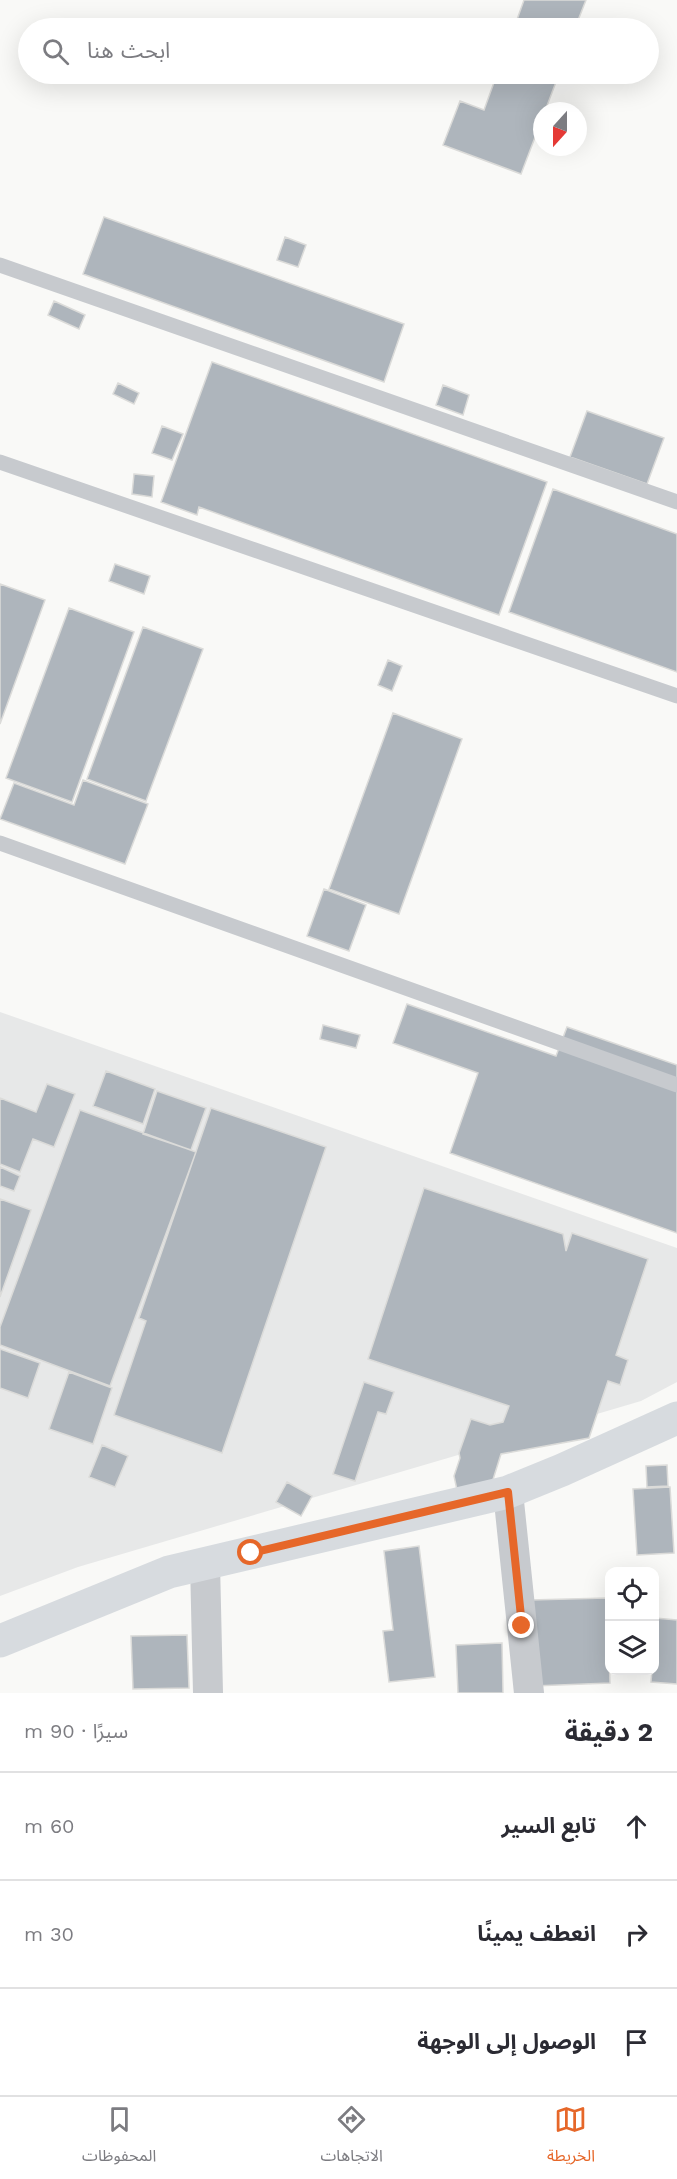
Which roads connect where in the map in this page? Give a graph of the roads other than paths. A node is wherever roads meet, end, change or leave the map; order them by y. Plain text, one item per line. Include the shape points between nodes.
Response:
1 (0, 265) edge
2 (0, 462) edge
3 (677, 502) edge
4 (677, 696) edge
5 (0, 843) edge
6 (677, 1085) edge
7 (677, 1418) edge
8 (508, 1492) junction
9 (205, 1563) junction
10 (0, 1641) edge
11 (208, 1693) edge
12 (529, 1693) edge

1 - 3 lane
2 - 4 lane
5 - 6 lane
7 - 8 street
8 - 9 street
8 - 12 street
9 - 10 street via 169,1572
9 - 11 street

